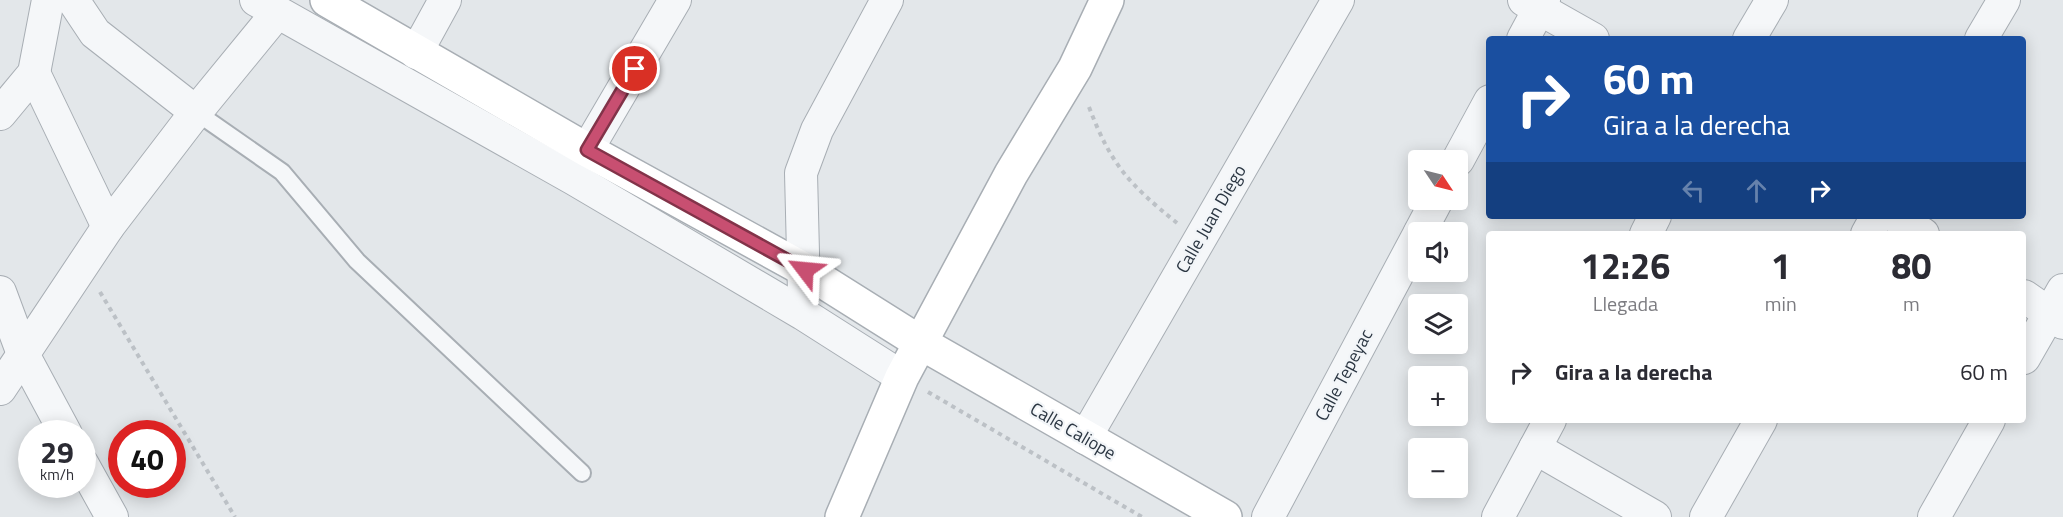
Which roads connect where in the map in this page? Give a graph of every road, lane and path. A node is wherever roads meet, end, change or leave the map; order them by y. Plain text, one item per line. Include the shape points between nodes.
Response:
1 (48, 0) edge
2 (73, 0) edge
3 (327, 0) edge
4 (445, 0) edge
5 (675, 0) edge
6 (887, 0) edge
7 (1107, 0) edge
8 (1338, 0) edge
9 (1772, 0) edge
10 (2004, 0) edge
11 (1535, 3) edge
12 (267, 6) edge
13 (1523, 36) edge
14 (1588, 36) edge
15 (1751, 36) edge
16 (1983, 36) edge
17 (416, 53) junction
18 (1075, 68) junction
19 (34, 73) junction
20 (1486, 108) edge
21 (196, 112) junction
22 (0, 114) edge
23 (587, 150) junction
24 (1463, 150) edge
25 (1899, 219) edge
26 (108, 227) junction
27 (1918, 231) edge
28 (1198, 240) junction
29 (1408, 254) edge
30 (83, 263) junction
31 (805, 270) junction
32 (0, 292) edge
33 (2050, 305) edge
34 (803, 314) junction
35 (921, 343) junction
36 (23, 354) junction
37 (2026, 354) edge
38 (902, 377) junction
39 (0, 389) edge
40 (58, 420) edge
41 (1548, 423) edge
42 (1759, 423) edge
43 (1987, 423) edge
44 (1085, 438) junction
45 (1535, 448) junction
46 (582, 473) dead end
47 (96, 488) edge
48 (112, 517) edge
49 (235, 517) edge
50 (842, 517) edge
51 (1142, 517) edge
52 (1225, 517) edge
53 (1268, 517) edge
54 (1498, 517) edge
55 (1655, 517) edge
56 (1706, 517) edge
57 (1934, 517) edge

1 - 19 street
2 - 21 street via 95,33
3 - 17 street, Calle Caliope
4 - 17 street
5 - 23 street
6 - 31 street via 817,130 801,174
7 - 18 street
8 - 28 street, Calle Juan Diego
9 - 15 street
10 - 16 street
11 - 13 street
11 - 14 street
12 - 21 street
12 - 34 street
17 - 23 street, Calle Caliope
18 - 28 path via 1099,133 1118,168 1142,194
18 - 35 street via 1011,174
19 - 22 street
19 - 26 street
20 - 24 street
21 - 26 street
21 - 46 lane via 282,172 357,261
23 - 31 street, Calle Caliope
25 - 27 street
26 - 30 street
28 - 44 street, Calle Juan Diego
29 - 53 street, Calle Tepeyac
30 - 36 street
30 - 49 path
31 - 34 street
31 - 35 street, Calle Caliope
32 - 36 street
33 - 37 street
34 - 38 street
35 - 38 street
35 - 44 street, Calle Caliope
36 - 39 street
36 - 40 street
38 - 50 street
38 - 51 path
41 - 45 street
42 - 56 street
43 - 57 street
44 - 52 street, Calle Caliope
45 - 54 street
45 - 55 street
47 - 48 street

